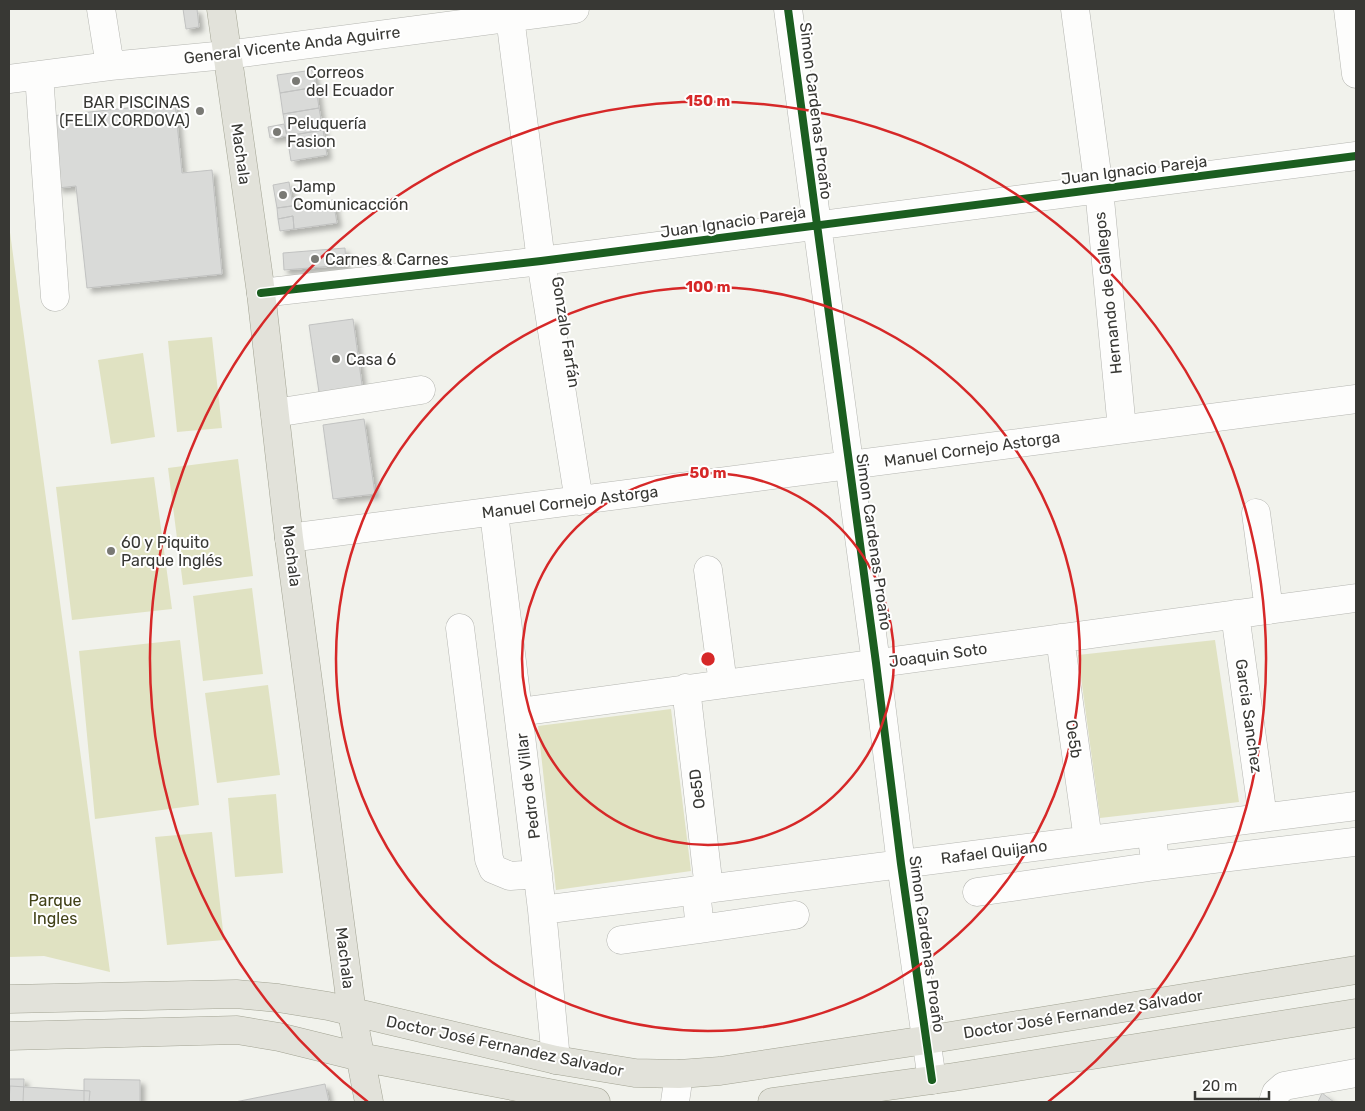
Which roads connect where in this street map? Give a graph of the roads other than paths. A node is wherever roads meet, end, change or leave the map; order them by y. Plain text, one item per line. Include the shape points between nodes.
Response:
1 (100, 9) edge
2 (220, 9) edge
3 (575, 9) edge
4 (788, 9) edge
5 (1075, 9) edge
6 (510, 17) junction
7 (1352, 24) edge
8 (226, 55) junction
9 (110, 66) junction
10 (1356, 74) edge
11 (39, 75) junction
12 (9, 79) edge
13 (1356, 156) edge
14 (1099, 188) junction
15 (817, 224) junction
16 (541, 261) junction
17 (261, 293) junction
18 (55, 298) dead end
19 (422, 390) dead end
20 (1356, 399) edge
21 (275, 413) junction
22 (1122, 430) junction
23 (849, 466) junction
24 (579, 501) junction
25 (494, 512) junction
26 (1256, 512) dead end
27 (290, 538) junction
28 (708, 570) dead end
29 (1356, 598) edge
30 (1269, 610) junction
31 (1235, 614) junction
32 (460, 628) dead end
33 (1060, 638) junction
34 (876, 663) junction
35 (723, 684) junction
36 (686, 688) junction
37 (519, 712) junction
38 (1356, 806) edge
39 (1263, 818) junction
40 (1151, 832) junction
41 (1088, 840) junction
42 (1354, 842) dead end
43 (901, 864) junction
44 (1156, 866) junction
45 (538, 874) junction
46 (702, 890) junction
47 (977, 892) dead end
48 (542, 910) junction
49 (795, 915) dead end
50 (700, 929) junction
51 (621, 940) dead end
52 (1356, 970) edge
53 (9, 999) edge
54 (352, 1013) junction
55 (1356, 1013) edge
56 (9, 1036) edge
57 (926, 1040) junction
58 (360, 1057) junction
59 (556, 1060) junction
60 (1356, 1073) edge
61 (678, 1074) junction
62 (932, 1080) junction
63 (369, 1102) edge
64 (596, 1102) edge
65 (675, 1102) edge
66 (772, 1102) edge
67 (1272, 1102) edge

1 - 9 street
2 - 8 main road, Machala
3 - 6 street, General Vicente Anda Aguirre
4 - 15 street, Simon Cardenas Proaño
5 - 14 street, Hernando de Gallegos
6 - 8 street, General Vicente Anda Aguirre
6 - 16 street, Gonzalo Farfán
7 - 10 street
8 - 9 street, General Vicente Anda Aguirre
8 - 17 main road, Machala
9 - 11 street, General Vicente Anda Aguirre
11 - 12 street, General Vicente Anda Aguirre
11 - 18 street
13 - 14 street, Juan Ignacio Pareja
14 - 15 street, Juan Ignacio Pareja
14 - 22 street, Hernando de Gallegos
15 - 16 street, Juan Ignacio Pareja
15 - 23 street, Simon Cardenas Proaño
16 - 17 street, Juan Ignacio Pareja
16 - 24 street, Gonzalo Farfán
17 - 21 main road, Machala
19 - 21 street
20 - 22 street, Manuel Cornejo Astorga
21 - 27 main road, Machala
22 - 23 street, Manuel Cornejo Astorga
23 - 24 street, Manuel Cornejo Astorga
23 - 34 street, Simon Cardenas Proaño
24 - 25 street, Manuel Cornejo Astorga
25 - 27 street, Manuel Cornejo Astorga
25 - 37 street, Pedro de Villar
26 - 30 street
27 - 54 main road, Machala
28 - 35 street
29 - 30 street, Joaquin Soto
30 - 31 street, Joaquin Soto
31 - 33 street, Joaquin Soto
31 - 39 street, Garcia Sanchez
32 - 45 street via 489,859 493,869 510,876
33 - 34 street, Joaquin Soto
33 - 41 street, Oe5b
34 - 35 street, Joaquin Soto
34 - 43 street, Simon Cardenas Proaño
35 - 36 street, Joaquin Soto
36 - 37 street, Joaquin Soto
36 - 46 street, Oe5D
37 - 45 street, Pedro de Villar
38 - 39 street, Rafael Quijano
39 - 40 street, Rafael Quijano
40 - 41 street, Rafael Quijano
40 - 44 street
41 - 43 street, Rafael Quijano
42 - 44 street
43 - 46 street, Rafael Quijano
43 - 57 street, Simon Cardenas Proaño
44 - 47 street
45 - 48 street, Pedro de Villar
46 - 48 street, Rafael Quijano
46 - 50 street, Oe5D
48 - 59 street, Pedro de Villar
49 - 50 street
50 - 51 street
52 - 57 main road, Doctor José Fernandez Salvador
53 - 54 main road, Doctor José Fernandez Salvador via 236,994 328,1006
54 - 58 main road, Machala
54 - 59 main road, Doctor José Fernandez Salvador
55 - 62 main road
56 - 58 main road via 237,1030
57 - 61 main road, Doctor José Fernandez Salvador via 720,1071
57 - 62 street, Simon Cardenas Proaño
58 - 63 main road, Machala
58 - 64 main road
59 - 61 main road, Doctor José Fernandez Salvador via 635,1072
60 - 67 street via 1284,1086
61 - 65 street
62 - 66 main road

